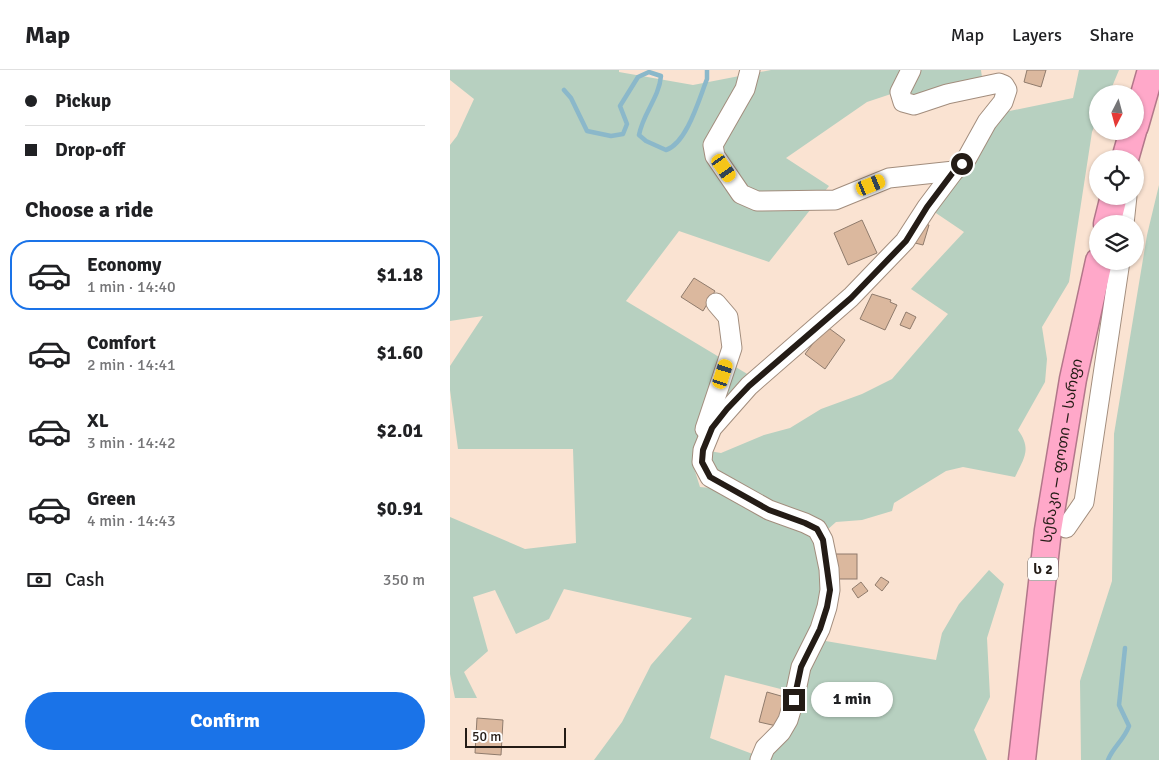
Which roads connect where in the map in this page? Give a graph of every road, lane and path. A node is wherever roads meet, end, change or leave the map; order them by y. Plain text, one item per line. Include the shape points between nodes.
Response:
1 (750, 70) edge
2 (911, 70) edge
3 (1151, 70) edge
4 (1159, 75) edge
5 (1144, 94) edge
6 (1138, 150) edge
7 (954, 171) junction
8 (1097, 270) edge
9 (1119, 270) edge
10 (716, 303) dead end
11 (703, 450) junction
12 (1066, 528) dead end
13 (760, 760) edge
14 (1022, 760) edge

1 - 7 street via 745,89 714,145 715,156 741,194 756,201 835,200 889,178
2 - 7 street via 900,92 903,102 908,104 987,84 999,83 1007,90 1003,102 987,122 967,158
3 - 5 highway
4 - 6 street
7 - 11 street via 906,241 851,298 749,386 712,428
8 - 14 highway, სენაკი — ფოთი — სარფი / ს 2 via 1073,379 1048,530
9 - 12 street via 1084,502
10 - 11 street via 728,318 732,348 706,427
11 - 13 street via 702,462 710,477 769,510 817,529 823,540 829,569 827,607 801,667 788,720 765,748

